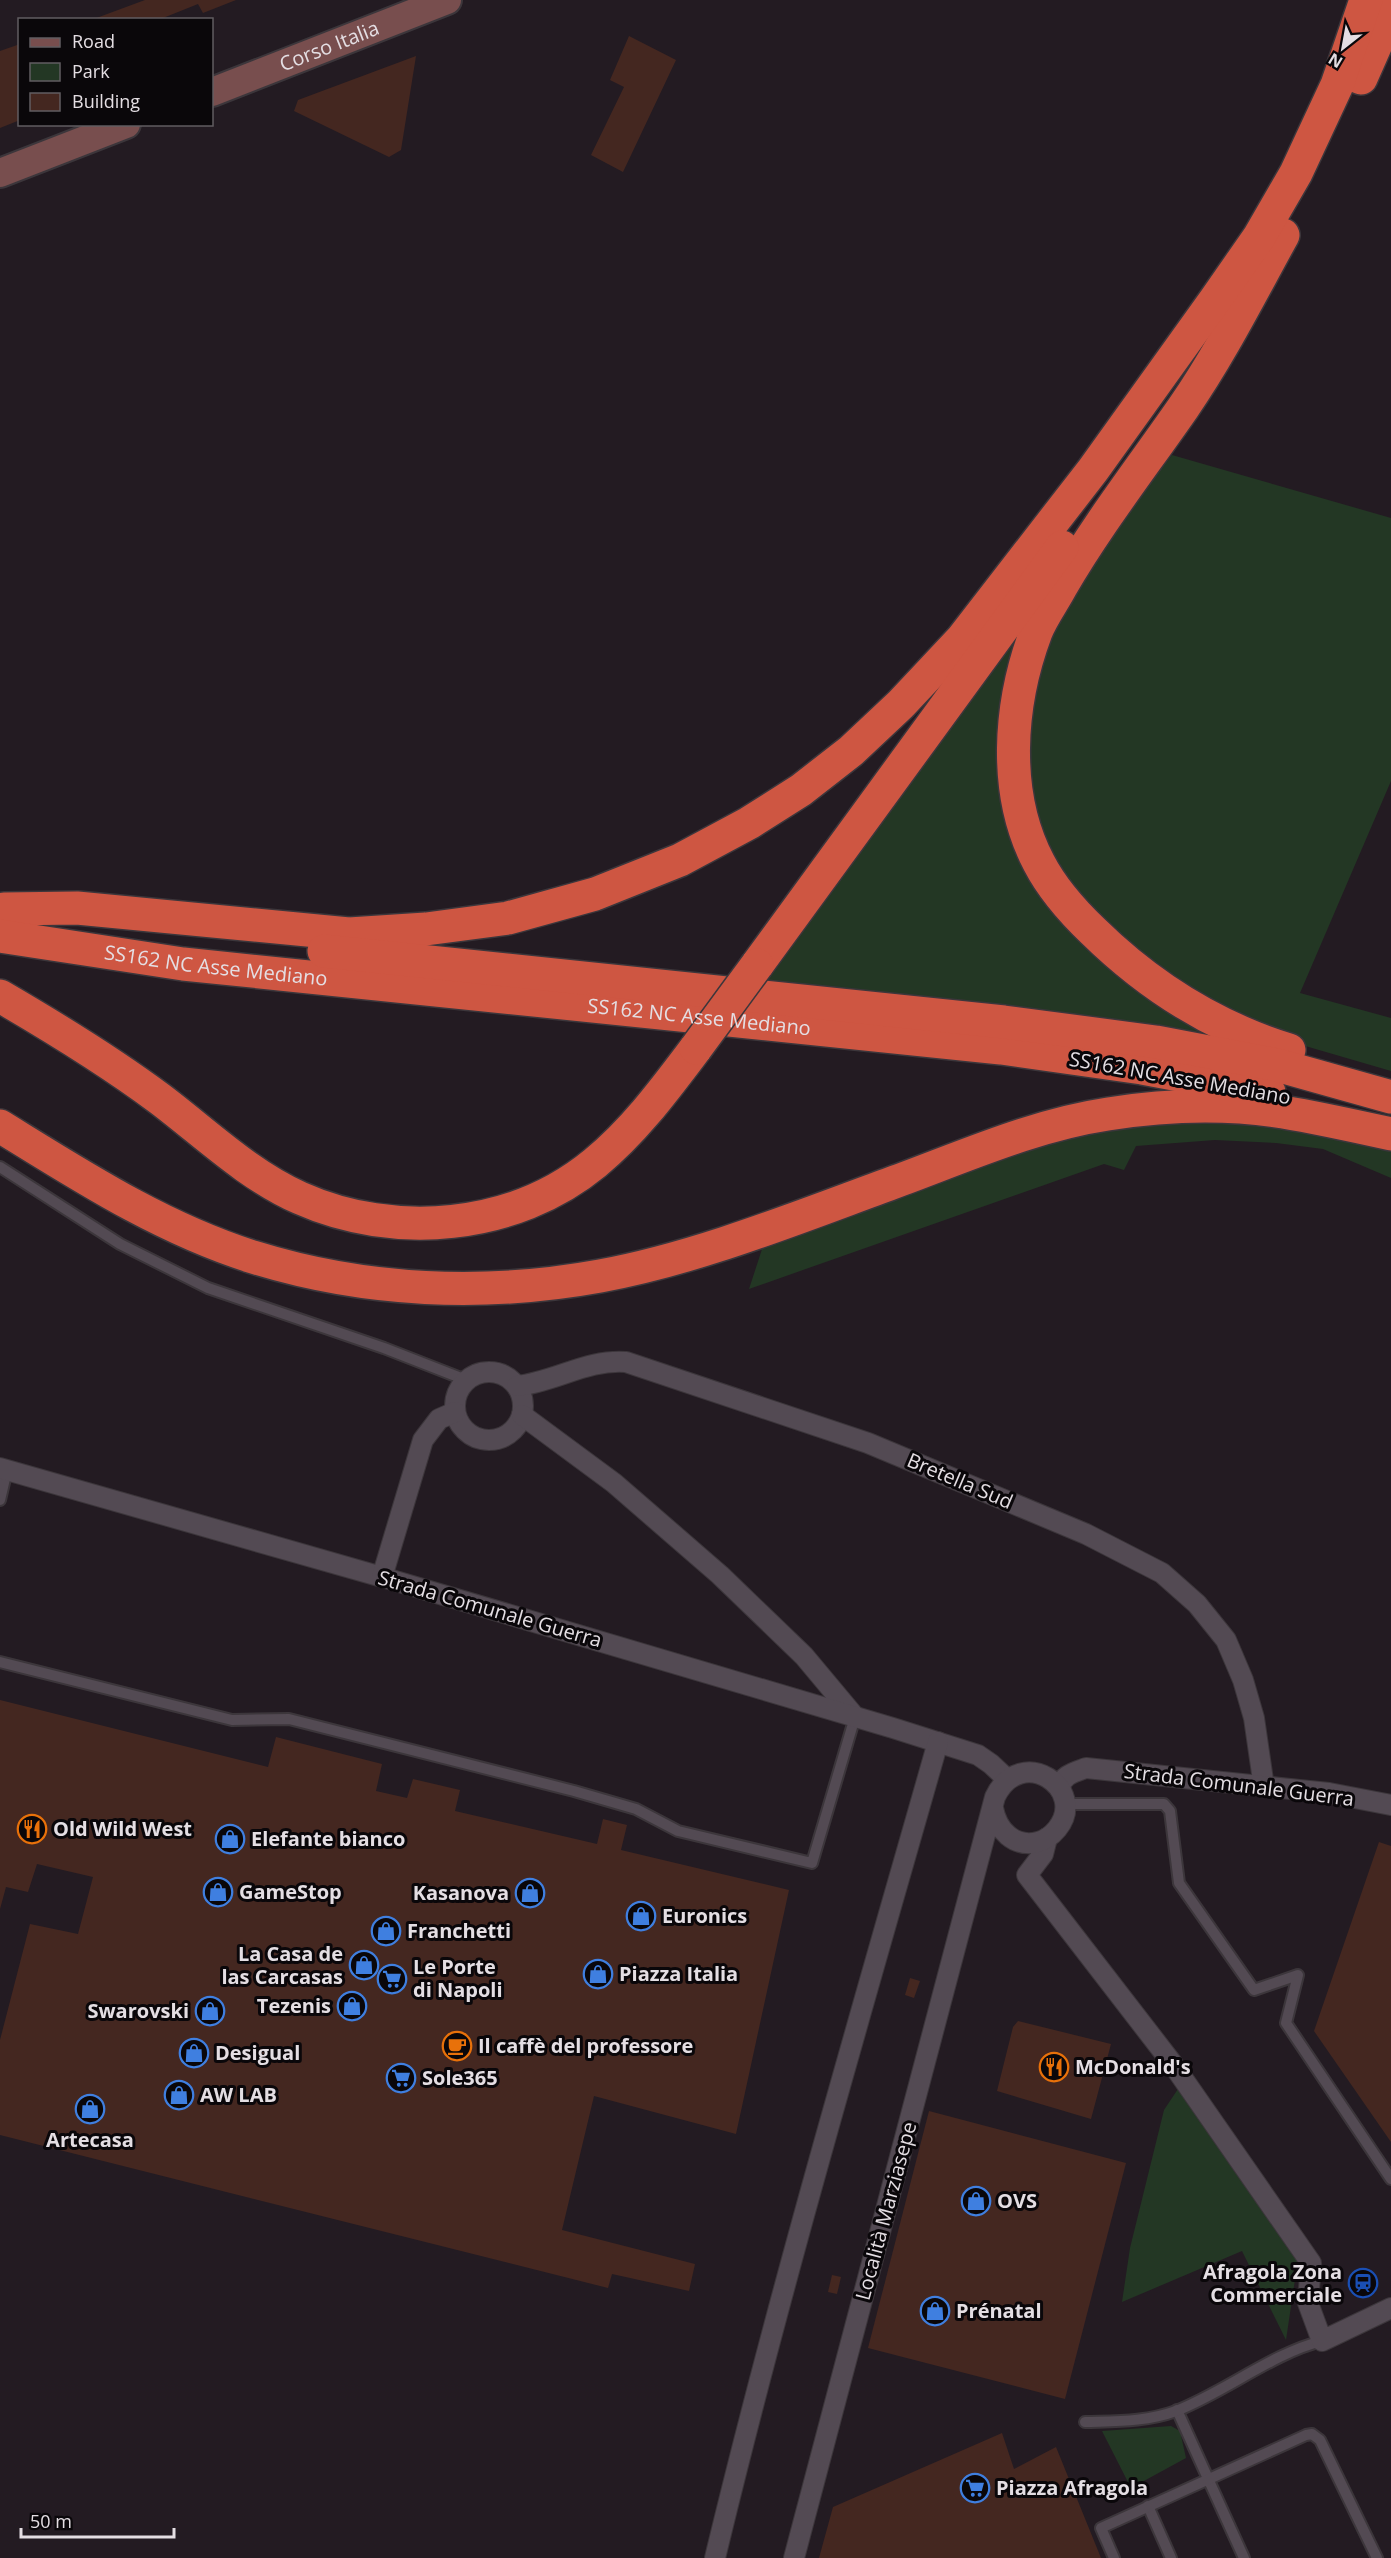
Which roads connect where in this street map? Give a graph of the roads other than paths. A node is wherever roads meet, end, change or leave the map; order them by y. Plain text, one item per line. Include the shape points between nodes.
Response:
1 (447, 0) edge
2 (1366, 0) edge
3 (1387, 0) edge
4 (1391, 10) edge
5 (1369, 60) junction
6 (213, 92) edge
7 (121, 126) edge
8 (0, 173) edge
9 (1276, 248) junction
10 (1, 918) edge
11 (0, 996) edge
12 (1391, 1082) edge
13 (1391, 1097) edge
14 (0, 1126) edge
15 (1391, 1126) edge
16 (1391, 1134) edge
17 (0, 1167) edge
18 (466, 1380) junction
19 (517, 1386) junction
20 (454, 1412) junction
21 (522, 1415) junction
22 (4, 1469) edge
23 (0, 1500) edge
24 (382, 1577) junction
25 (0, 1662) edge
26 (855, 1717) junction
27 (938, 1742) junction
28 (1007, 1779) junction
29 (1264, 1787) junction
30 (1062, 1797) junction
31 (1391, 1805) edge
32 (993, 1808) junction
33 (1047, 1838) junction
34 (1012, 1839) junction
35 (978, 1863) junction
36 (1391, 2179) edge
37 (1391, 2308) edge
38 (1322, 2341) junction
39 (1177, 2410) junction
40 (1084, 2422) dead end
41 (1207, 2479) junction
42 (1148, 2506) junction
43 (715, 2558) edge
44 (794, 2558) edge
45 (1114, 2558) edge
46 (1171, 2558) edge
47 (1244, 2558) edge
48 (1377, 2558) edge

1 - 6 main road, Corso Italia
2 - 10 highway via 1337,85 1296,173 1259,237 1209,309 962,639 893,712 801,790 749,824 680,860 595,894 508,918 349,934 77,908
3 - 5 highway
4 - 5 highway
5 - 9 highway via 1314,181
7 - 8 main road
9 - 11 highway, bridge via 1042,577 658,1099 594,1165 555,1190 479,1218 437,1223 391,1223 330,1209 271,1182 120,1071
9 - 12 highway via 1216,355 1076,561 1036,631 1015,710 1013,760 1021,813 1039,862 1072,911 1111,949 1167,994 1216,1022 1262,1042
10 - 13 highway, SS162 NC Asse Mediano via 1004,1022 1156,1042 1278,1065
10 - 15 highway, SS162 NC Asse Mediano via 183,964 1001,1048 1142,1068 1277,1093
14 - 16 highway via 102,1190 208,1242 301,1270 428,1289 532,1287 603,1276 668,1260 1003,1142 1107,1114 1166,1107 1224,1107 1281,1112
17 - 18 lane via 120,1244 199,1284
18 - 19 street via 487,1371 509,1378
18 - 20 street via 454,1400
19 - 21 street via 522,1397
19 - 29 street, Bretella Sud via 598,1362 626,1362 868,1443 1125,1552 1162,1573 1197,1604 1226,1640 1254,1718
20 - 21 street via 466,1431 486,1440 507,1435
20 - 24 street via 439,1419 423,1440
21 - 26 street via 614,1483 720,1575 804,1656
22 - 23 lane
22 - 24 street, Strada Comunale Guerra
24 - 26 street, Strada Comunale Guerra
25 - 26 lane via 232,1720 289,1719 574,1791 636,1809 678,1831 812,1863
26 - 27 street, Strada Comunale Guerra
27 - 28 street, Strada Comunale Guerra via 978,1755
27 - 43 street via 834,2107
28 - 30 street via 1036,1772 1046,1776
28 - 32 street
29 - 30 street, Strada Comunale Guerra via 1086,1768 1061,1783
29 - 31 street, Strada Comunale Guerra via 1329,1793
30 - 33 street via 1064,1816
30 - 36 lane via 1164,1804 1170,1811 1179,1883 1254,1990 1298,1975 1286,2023
32 - 34 street via 999,1826
32 - 35 street, Località Marziasepe
33 - 34 street via 1030,1843
33 - 38 street via 1043,1854 1027,1875 1172,2063 1311,2263 1308,2303
34 - 35 street
35 - 44 street, Località Marziasepe
37 - 38 street
38 - 39 lane via 1298,2347
39 - 40 lane via 1144,2420
39 - 41 lane
41 - 42 lane
41 - 47 lane
41 - 48 lane via 1312,2434 1320,2440
42 - 45 lane via 1101,2528
42 - 46 lane

